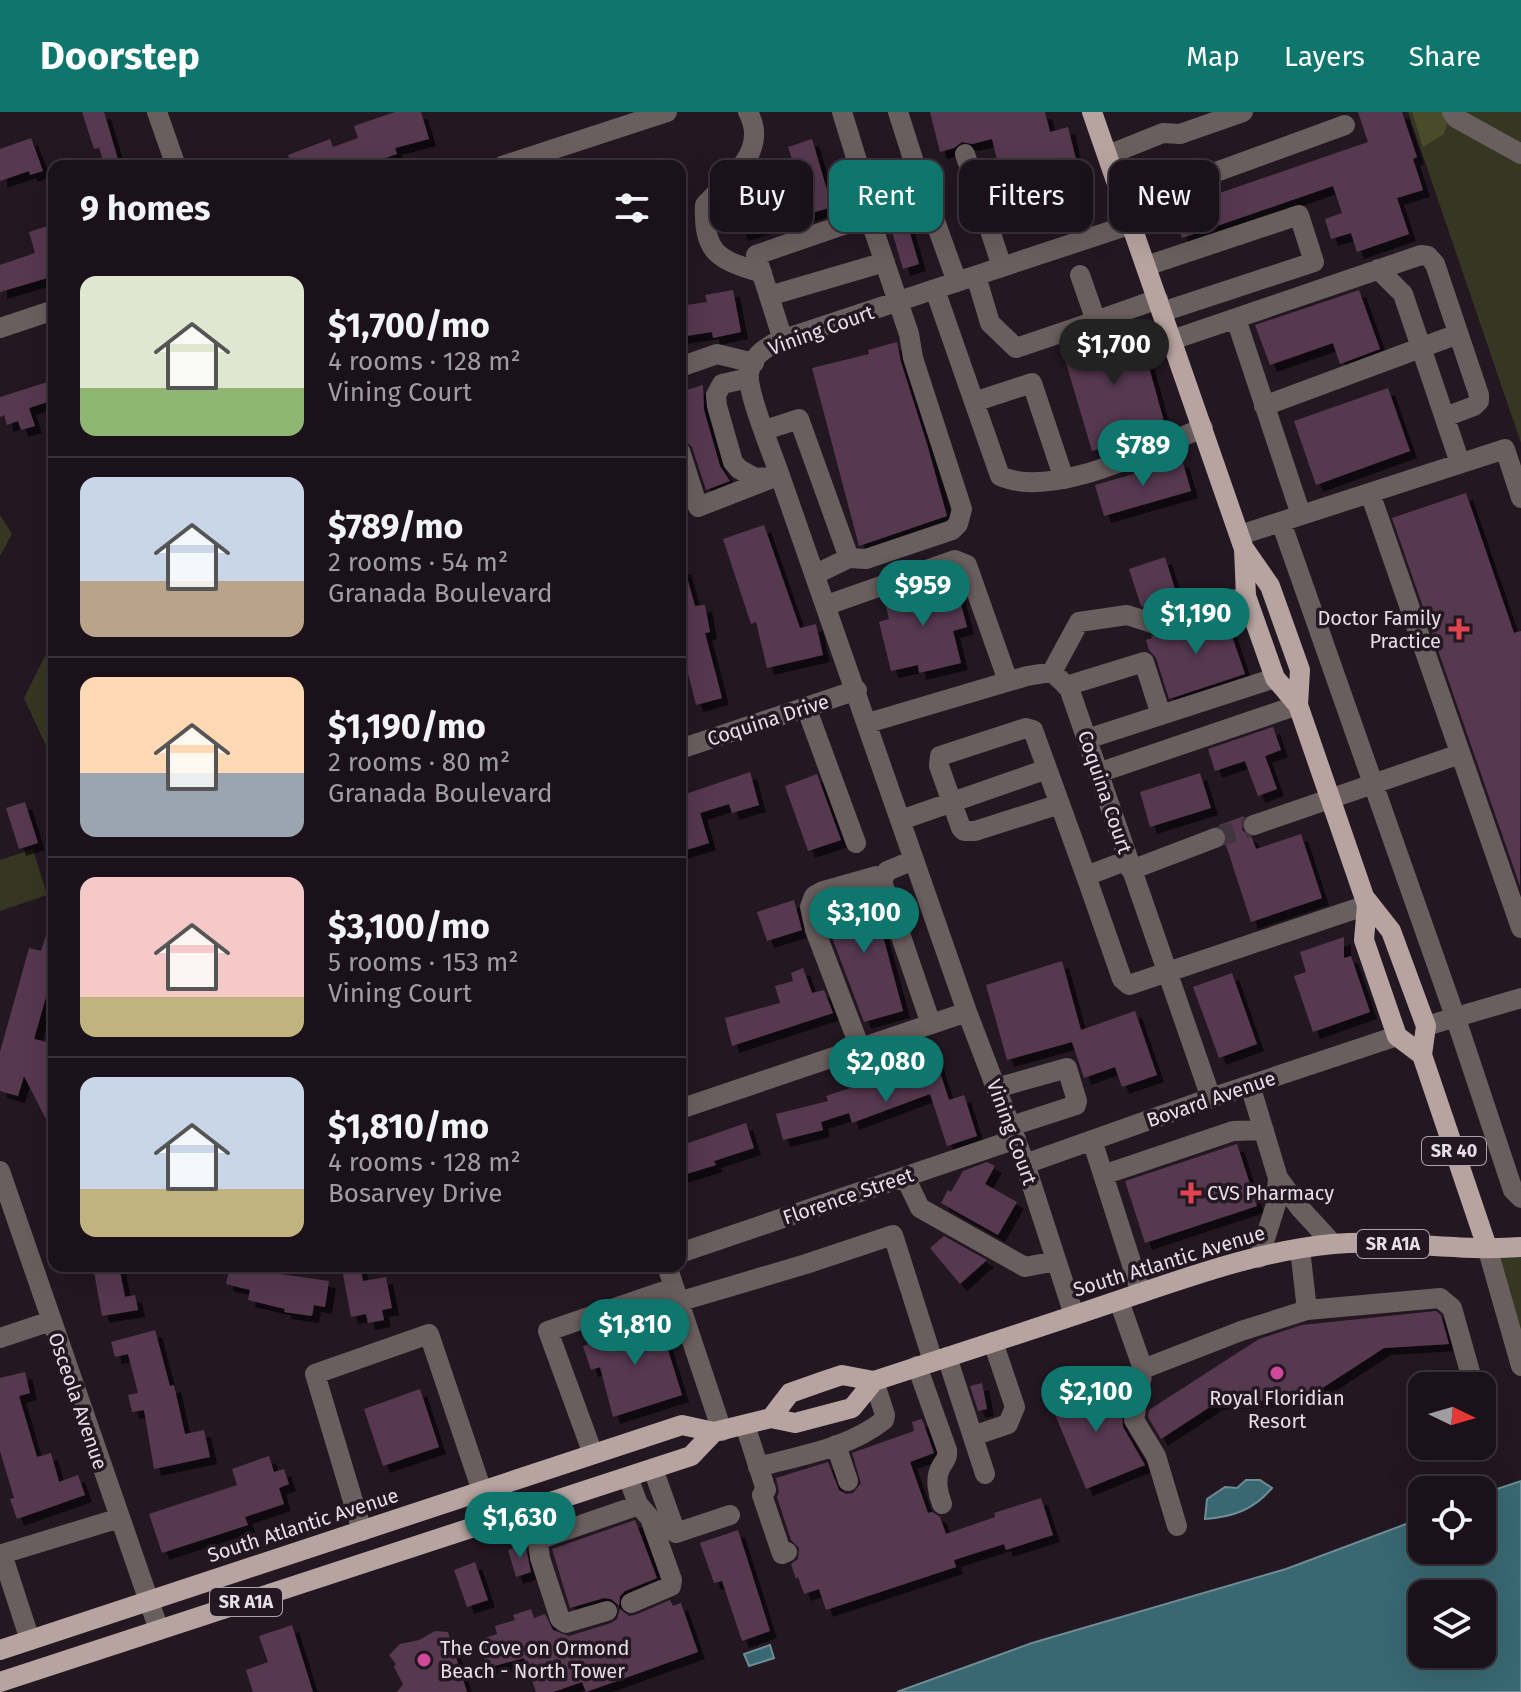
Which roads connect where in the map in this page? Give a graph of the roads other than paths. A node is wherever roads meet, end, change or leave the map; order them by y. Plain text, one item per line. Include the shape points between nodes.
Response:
1 (157, 112) edge
2 (667, 112) edge
3 (748, 112) edge
4 (842, 112) edge
5 (898, 112) edge
6 (1092, 112) edge
7 (1243, 112) edge
8 (1452, 112) edge
9 (1345, 125) dead end
10 (965, 154) dead end
11 (1521, 154) edge
12 (1108, 155) junction
13 (174, 160) edge
14 (526, 160) edge
15 (857, 160) edge
16 (1110, 160) edge
17 (1219, 171) edge
18 (1109, 232) edge
19 (1135, 232) edge
20 (885, 262) junction
21 (1146, 266) junction
22 (1002, 267) junction
23 (1378, 269) junction
24 (762, 273) junction
25 (1080, 275) dead end
26 (967, 279) junction
27 (935, 290) junction
28 (769, 296) junction
29 (898, 302) junction
30 (1160, 306) junction
31 (48, 312) edge
32 (1236, 319) junction
33 (1096, 321) junction
34 (0, 328) edge
35 (1458, 334) junction
36 (783, 340) junction
37 (1172, 340) junction
38 (1421, 347) junction
39 (686, 365) edge
40 (752, 371) junction
41 (974, 402) junction
42 (1264, 406) junction
43 (1445, 417) junction
44 (1203, 428) junction
45 (765, 430) junction
46 (1460, 463) junction
47 (686, 470) edge
48 (780, 476) junction
49 (1064, 479) junction
50 (1370, 493) junction
51 (1521, 498) edge
52 (1301, 515) junction
53 (1281, 522) junction
54 (1242, 542) junction
55 (849, 558) junction
56 (816, 574) junction
57 (1246, 596) junction
58 (827, 605) junction
59 (1275, 678) junction
60 (1059, 679) junction
61 (1008, 681) junction
62 (857, 690) junction
63 (1298, 705) junction
64 (806, 707) junction
65 (1161, 715) junction
66 (868, 723) junction
67 (1087, 739) junction
68 (686, 747) edge
69 (1460, 754) junction
70 (1047, 769) junction
71 (1098, 773) junction
72 (1373, 783) junction
73 (1330, 797) junction
74 (952, 802) junction
75 (1060, 804) junction
76 (901, 820) junction
77 (1254, 825) tunnel mouth
78 (1215, 838) tunnel mouth
79 (856, 843) dead end
80 (914, 860) junction
81 (1130, 865) junction
82 (1086, 876) junction
83 (882, 881) junction
84 (1366, 902) junction
85 (1521, 928) edge
86 (1167, 970) junction
87 (1521, 998) edge
88 (967, 1012) junction
89 (1456, 1019) junction
90 (931, 1024) junction
91 (1426, 1026) junction
92 (1397, 1036) junction
93 (860, 1048) junction
94 (1422, 1055) junction
95 (1250, 1085) junction
96 (996, 1088) junction
97 (1211, 1098) junction
98 (686, 1107) edge
99 (1264, 1130) junction
100 (1013, 1132) junction
101 (1092, 1140) junction
102 (1025, 1164) junction
103 (0, 1171) edge
104 (1103, 1175) junction
105 (905, 1177) junction
106 (1278, 1178) junction
107 (1521, 1198) edge
108 (1333, 1244) junction
109 (1487, 1247) junction
110 (1521, 1247) edge
111 (1300, 1249) junction
112 (686, 1251) edge
113 (1259, 1258) junction
114 (1056, 1261) junction
115 (669, 1272) edge
116 (1141, 1293) junction
117 (676, 1295) junction
118 (1119, 1301) junction
119 (1307, 1310) junction
120 (1074, 1315) junction
121 (51, 1321) junction
122 (0, 1338) edge
123 (993, 1342) junction
124 (932, 1362) junction
125 (1521, 1366) edge
126 (1143, 1369) junction
127 (1470, 1372) edge
128 (874, 1381) junction
129 (771, 1418) junction
130 (745, 1425) junction
131 (718, 1431) junction
132 (973, 1436) junction
133 (836, 1445) junction
134 (593, 1454) junction
135 (758, 1467) junction
136 (653, 1469) junction
137 (985, 1474) dead end
138 (628, 1477) junction
139 (848, 1481) dead end
140 (482, 1491) junction
141 (942, 1504) dead end
142 (639, 1505) junction
143 (526, 1510) junction
144 (730, 1515) dead end
145 (120, 1518) junction
146 (1177, 1526) dead end
147 (362, 1531) junction
148 (537, 1540) junction
149 (1, 1550) edge
150 (787, 1552) dead end
151 (149, 1600) junction
152 (631, 1603) dead end
153 (607, 1611) dead end
154 (159, 1630) junction
155 (30, 1640) junction
156 (0, 1650) edge
157 (0, 1682) edge

1 - 13 street
2 - 14 street
3 - 24 street via 755,142 750,158 705,205 704,219 707,238 725,261
4 - 15 street
5 - 26 street via 924,190
6 - 12 main road, SR 40
7 - 12 street via 1180,134 1163,133
8 - 11 street
9 - 17 street
10 - 22 street
12 - 16 main road, SR 40
18 - 22 street, Vining Court
19 - 21 main road, SR 40
20 - 24 street via 869,216 756,255
20 - 28 street
20 - 29 street
21 - 30 main road, SR 40
21 - 30 street via 1299,215 1314,262
22 - 26 street, Vining Court
23 - 32 street
23 - 35 street via 1428,256
23 - 38 street via 1403,294
24 - 28 street
25 - 33 street
26 - 27 street, Vining Court
26 - 33 street via 990,323 1016,348
27 - 29 street, Vining Court
27 - 41 street
28 - 36 street
29 - 36 street, Vining Court
29 - 55 street via 962,516 952,530 866,559
30 - 33 street
30 - 37 main road, SR 40
31 - 34 street
32 - 37 street
32 - 42 street
35 - 38 street
35 - 43 street via 1479,401
36 - 40 street, Vining Court via 759,353
37 - 44 main road, SR 40
38 - 42 street
38 - 43 street
39 - 40 street via 717,354
40 - 45 street, Vining Court via 752,394
40 - 48 street via 722,384 717,406 739,469 755,478
41 - 49 street via 1000,476 1041,484
41 - 49 street via 1032,383
42 - 52 street
43 - 46 street
44 - 49 street
44 - 54 main road, SR 40
45 - 48 street, Vining Court
45 - 55 street via 799,419
46 - 50 street
46 - 51 street via 1505,449
47 - 48 street via 698,507
48 - 56 street, Vining Court
50 - 52 street
50 - 69 street
52 - 53 street
53 - 54 street
53 - 72 street
54 - 57 main road, SR 40
54 - 63 main road, SR 40 via 1270,586 1300,670
55 - 56 street
56 - 58 street, Vining Court
57 - 59 main road, SR 40
57 - 60 street via 1152,623 1127,615 1079,622
58 - 61 street via 955,560 967,565
58 - 62 street, Vining Court
59 - 63 main road, SR 40
59 - 65 street
60 - 61 street
60 - 65 street via 1144,662
60 - 67 street, Coquina Court
61 - 66 street
62 - 64 street, Coquina Drive
62 - 66 street, Vining Court
63 - 71 street
63 - 73 main road, SR 40
64 - 68 street, Coquina Drive
64 - 79 street
65 - 67 street
66 - 76 street, Vining Court
67 - 71 street, Coquina Court
69 - 72 street
69 - 85 street
70 - 74 street
70 - 74 street via 1036,733 1029,728 943,753 939,766
70 - 75 street
71 - 81 street, Coquina Court
72 - 73 street
72 - 89 street
73 - 77 street
73 - 84 main road, SR 40
74 - 75 street via 961,828 968,832
74 - 76 street
75 - 82 street
76 - 80 street, Vining Court
78 - 81 street
80 - 83 street via 887,871
80 - 88 street, Vining Court
81 - 82 street
81 - 86 street, Coquina Court
82 - 86 street via 1124,983 1133,985
83 - 90 street
83 - 93 street via 876,876 823,891 810,907
84 - 86 street
84 - 91 main road, SR 40 via 1391,931
84 - 92 main road, SR 40 via 1364,940
86 - 97 street, Coquina Court
87 - 89 street
88 - 90 street
88 - 96 street, Vining Court
89 - 91 street
89 - 107 street via 1513,1190
90 - 93 street
91 - 94 main road, SR 40
92 - 94 main road
92 - 95 street, Bovard Avenue
93 - 98 street
94 - 109 main road, SR 40
95 - 97 street, Bovard Avenue
95 - 99 street
96 - 100 street, Vining Court
96 - 100 street, Florence Street via 1067,1068 1076,1105
97 - 101 street, Bovard Avenue
99 - 104 street via 1233,1131
99 - 106 street
100 - 102 street, Vining Court
100 - 105 street, Florence Street
101 - 102 street, Bovard Avenue
101 - 104 street
102 - 114 street, Vining Court
103 - 121 street, Osceola Avenue
104 - 116 street
105 - 112 street, Florence Street
105 - 114 street via 920,1208 1025,1267
106 - 108 street
106 - 113 street via 1276,1204
108 - 109 main road, South Atlantic Avenue / SR A1A
108 - 111 main road, South Atlantic Avenue / SR A1A
109 - 110 main road, SR A1A
109 - 125 street
111 - 113 main road, South Atlantic Avenue / SR A1A
111 - 119 street
113 - 116 main road, South Atlantic Avenue / SR A1A
114 - 120 street, Vining Court
115 - 117 street
116 - 118 main road, South Atlantic Avenue / SR A1A
117 - 124 street via 806,1264 893,1235
117 - 131 street via 705,1374
117 - 134 street via 548,1331
118 - 120 main road, South Atlantic Avenue / SR A1A
118 - 126 street
119 - 126 street
119 - 127 street via 1440,1298 1452,1308
120 - 123 main road, South Atlantic Avenue / SR A1A
121 - 122 street
121 - 145 street, Osceola Avenue
123 - 124 main road, South Atlantic Avenue / SR A1A
123 - 132 street via 1015,1407 1008,1424
124 - 128 main road, South Atlantic Avenue / SR A1A
124 - 132 street
124 - 141 street via 948,1456 938,1478
126 - 146 street via 1134,1420 1156,1456
128 - 129 main road, South Atlantic Avenue / SR A1A via 852,1408 795,1423
128 - 129 main road, South Atlantic Avenue / SR A1A via 842,1375 790,1393
128 - 133 street via 884,1420 856,1440
129 - 130 main road, South Atlantic Avenue / SR A1A
130 - 131 main road, South Atlantic Avenue / SR A1A
130 - 135 street
131 - 134 main road, South Atlantic Avenue / SR A1A via 682,1425
131 - 136 main road, South Atlantic Avenue / SR A1A via 691,1456
132 - 137 street
133 - 135 street
133 - 139 street
134 - 140 main road, South Atlantic Avenue / SR A1A
135 - 150 street via 782,1554
136 - 138 main road, South Atlantic Avenue / SR A1A
136 - 144 street via 676,1533
138 - 142 street
138 - 143 main road, South Atlantic Avenue / SR A1A
140 - 147 main road, South Atlantic Avenue / SR A1A
140 - 147 street via 429,1334 315,1374
142 - 148 street via 566,1537
142 - 152 street via 650,1518 672,1580 671,1586
143 - 148 street
143 - 154 main road, South Atlantic Avenue / SR A1A
145 - 149 street
145 - 151 street, Osceola Avenue
147 - 151 main road, South Atlantic Avenue / SR A1A
148 - 153 street via 560,1619 566,1623
149 - 155 street
151 - 154 street, Osceola Avenue
151 - 155 main road, South Atlantic Avenue / SR A1A
154 - 157 main road, South Atlantic Avenue / SR A1A
155 - 156 main road, South Atlantic Avenue / SR A1A

